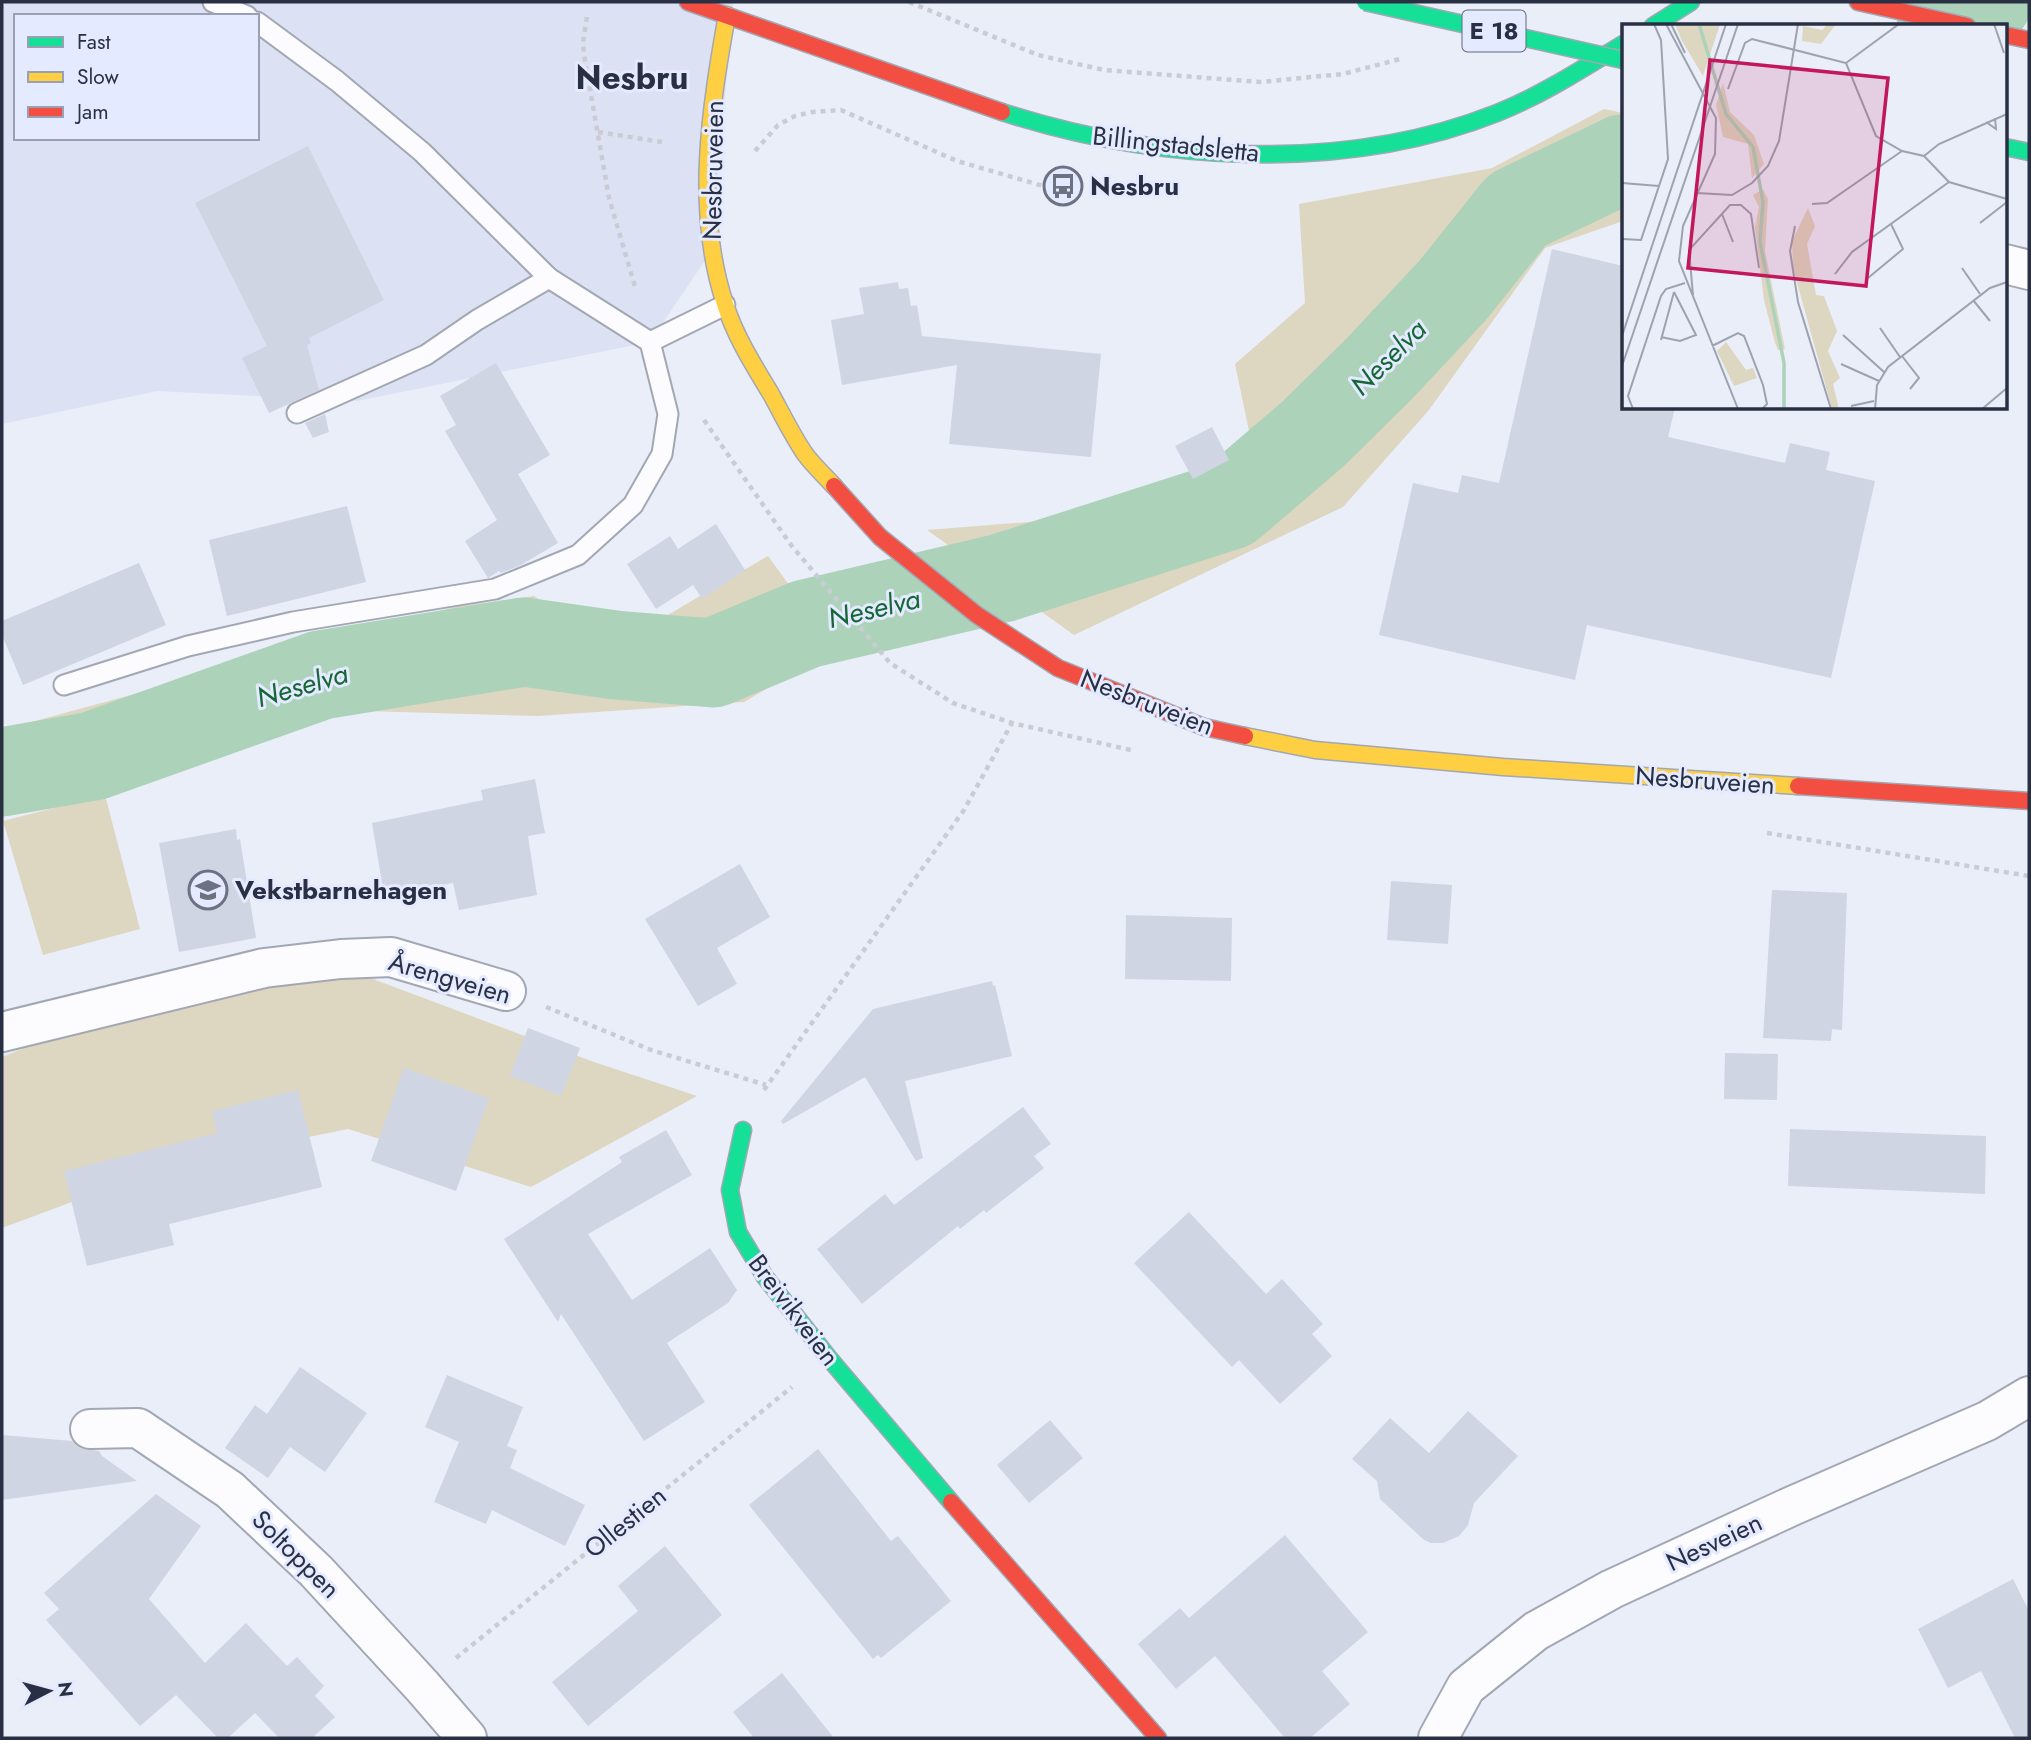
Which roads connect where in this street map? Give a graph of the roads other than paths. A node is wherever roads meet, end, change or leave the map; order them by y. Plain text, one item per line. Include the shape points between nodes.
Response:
1 (213, 2) edge
2 (688, 2) edge
3 (1365, 2) edge
4 (1691, 2) edge
5 (1858, 2) edge
6 (242, 14) edge
7 (727, 15) junction
8 (259, 23) edge
9 (1656, 24) edge
10 (1958, 24) edge
11 (2007, 35) edge
12 (2029, 40) edge
13 (1622, 45) edge
14 (1622, 60) edge
15 (2007, 147) edge
16 (2029, 152) edge
17 (2007, 264) edge
18 (2029, 270) edge
19 (549, 278) junction
20 (725, 305) junction
21 (650, 342) junction
22 (298, 413) dead end
23 (64, 685) dead end
24 (2029, 800) edge
25 (506, 991) road end
26 (2, 1032) edge
27 (743, 1130) road end
28 (2029, 1396) edge
29 (90, 1429) dead end
30 (467, 1738) edge
31 (1158, 1738) edge
32 (1437, 1738) edge

1 - 6 lane
2 - 7 main road, Billingstadsletta
3 - 14 main road, E 18, bridge
4 - 9 main road
5 - 10 main road
7 - 13 main road, Billingstadsletta via 934,90 1067,131 1158,146 1261,154 1386,142 1478,120 1555,86
7 - 20 main road, Nesbruveien via 708,148 712,250
8 - 19 lane via 422,152
11 - 12 main road
15 - 16 main road
17 - 18 street
19 - 21 lane
19 - 22 lane via 426,355
20 - 21 lane
20 - 24 main road, Nesbruveien via 747,354 806,455 880,537 977,615 1058,668 1204,727 1315,750 1503,767
21 - 23 lane via 668,414 662,454 633,505 578,555 495,589 293,622 188,646
25 - 26 street, Årengveien via 391,957 341,959 264,968
27 - 31 main road, Breivikveien via 730,1190 738,1232 765,1277 828,1357
28 - 32 street, Nesveien via 1987,1421 1612,1589 1536,1631 1466,1687
29 - 30 street, Soltoppen via 138,1428 230,1490 316,1572

